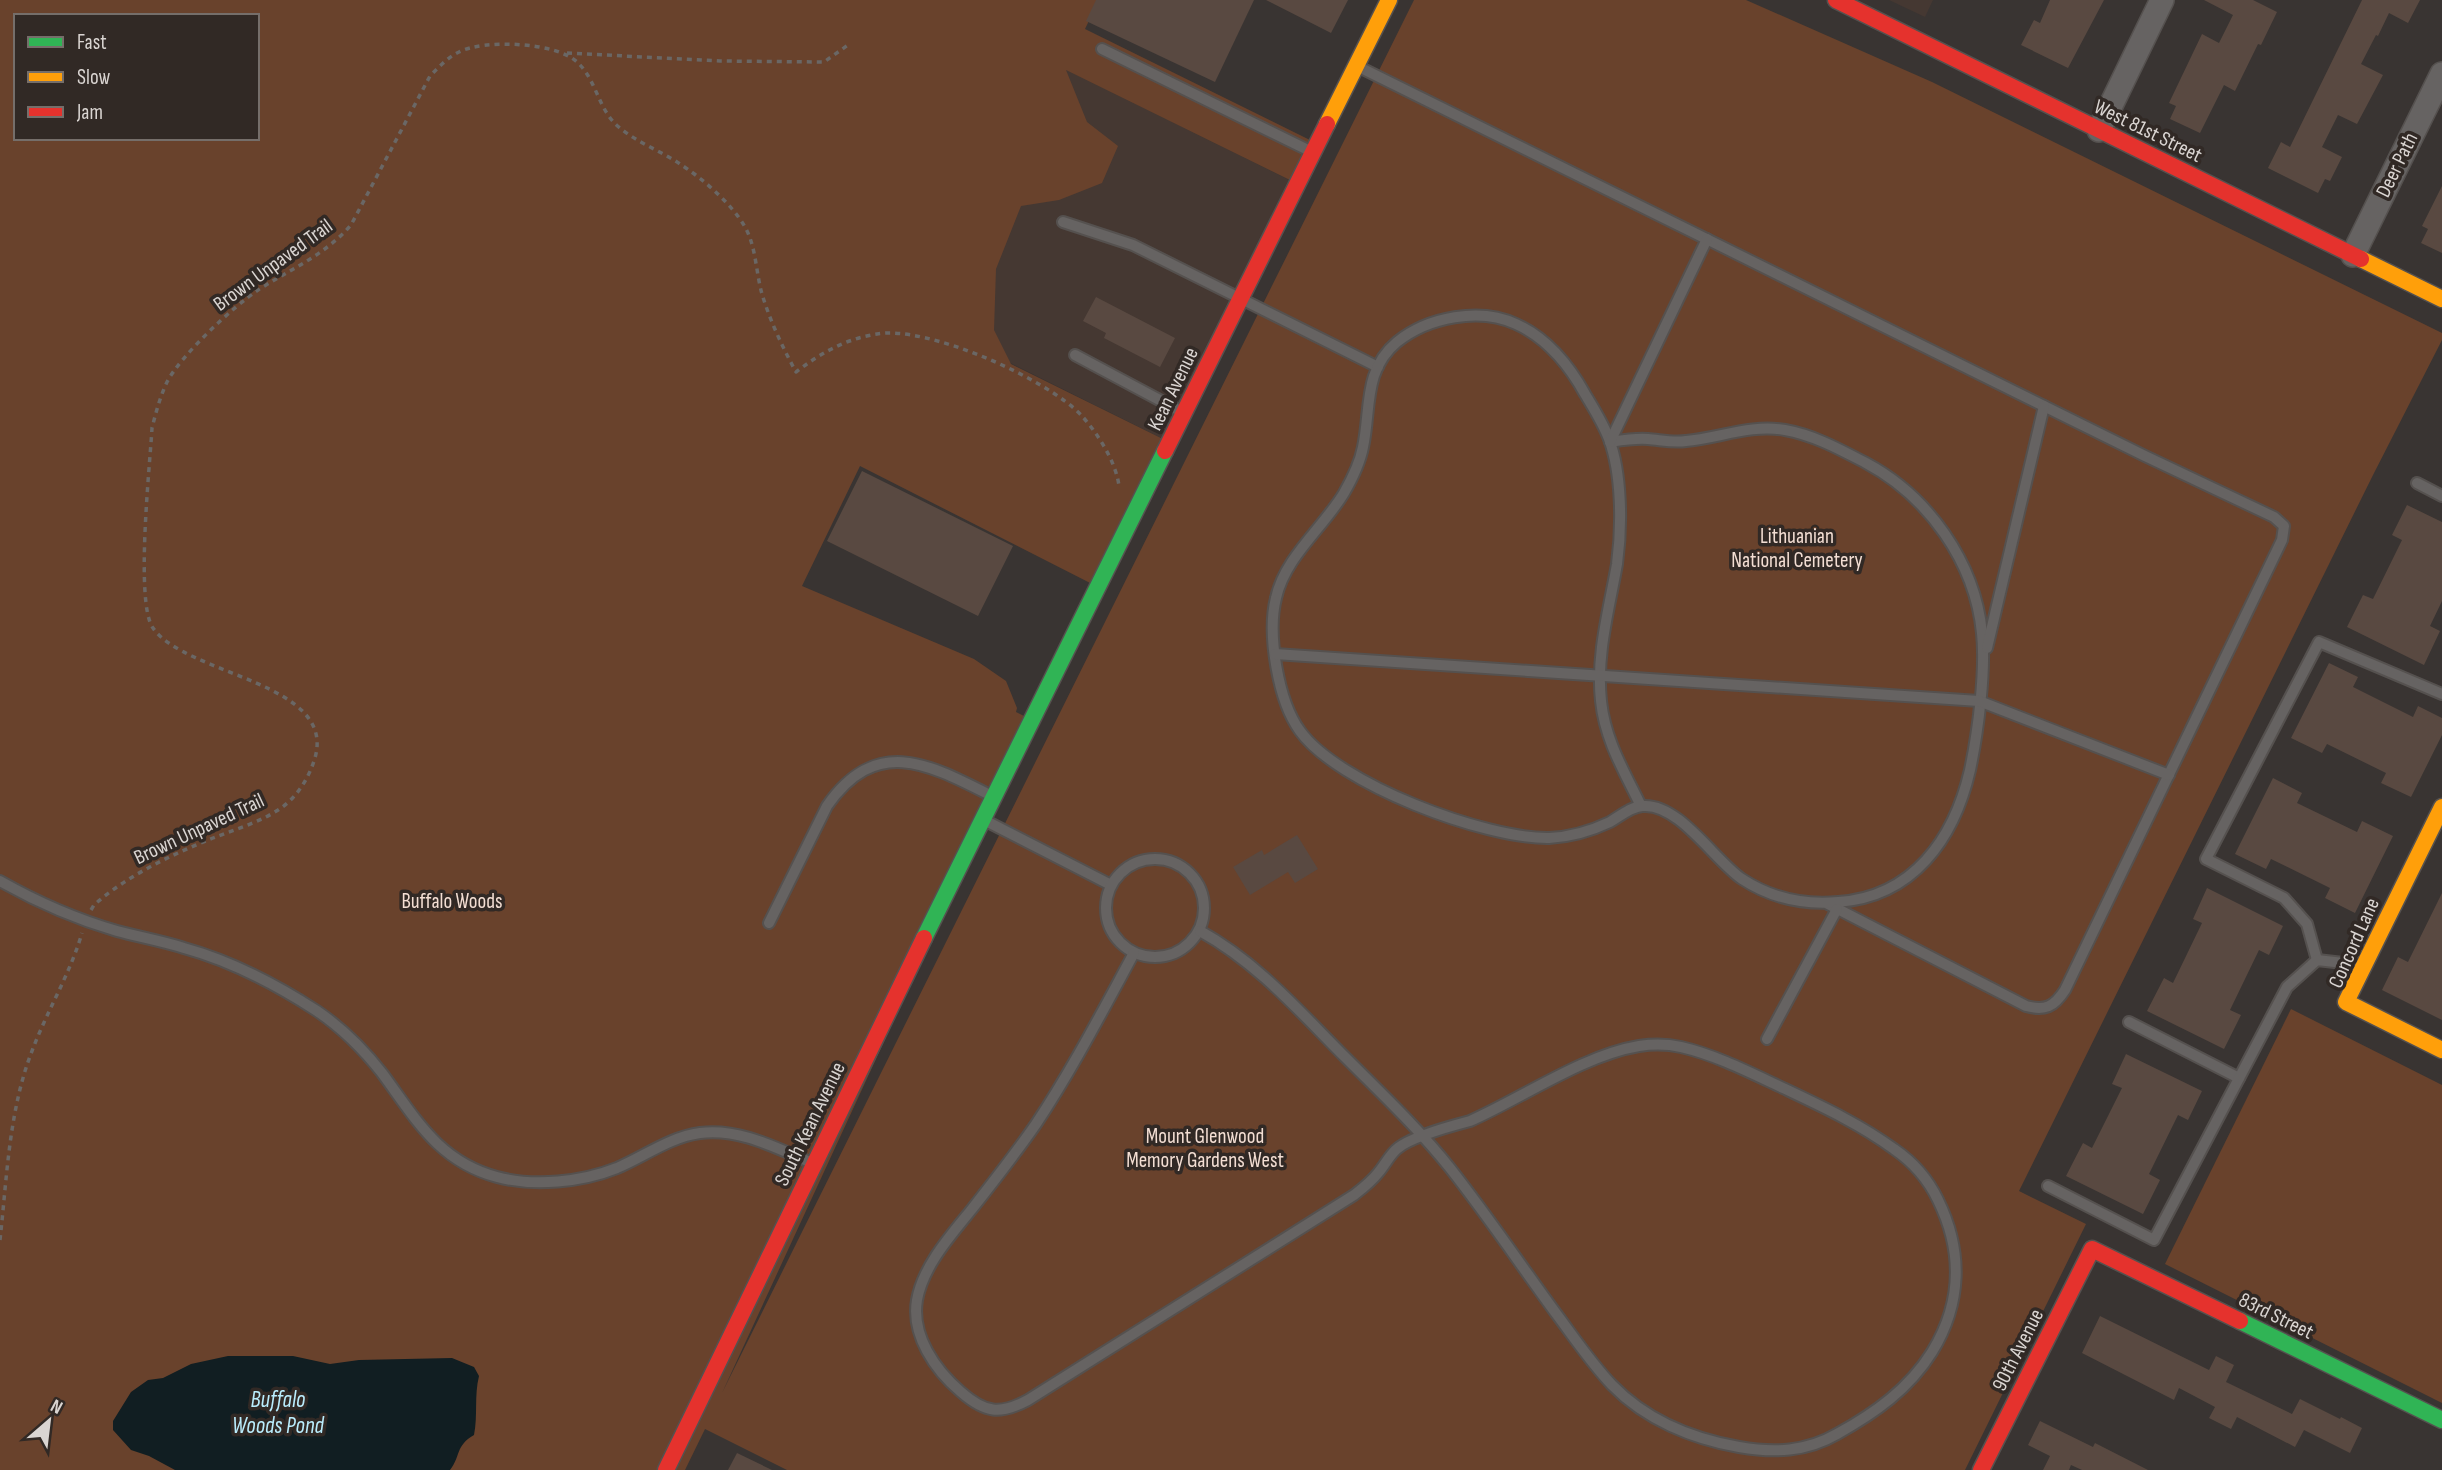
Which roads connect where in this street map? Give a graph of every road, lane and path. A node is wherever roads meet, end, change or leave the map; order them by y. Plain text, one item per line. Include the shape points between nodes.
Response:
1 (1389, 0) edge
2 (1836, 0) edge
3 (2162, 0) edge
4 (848, 45) dead end
5 (1102, 49) dead end
6 (565, 53) junction
7 (1357, 65) junction
8 (2442, 75) edge
9 (2099, 130) junction
10 (1314, 153) junction
11 (1063, 222) dead end
12 (1707, 239) junction
13 (2353, 255) junction
14 (1242, 298) junction
15 (2442, 299) edge
16 (1075, 355) dead end
17 (1378, 367) junction
18 (2044, 406) junction
19 (1184, 414) junction
20 (1611, 442) junction
21 (2417, 483) dead end
22 (1119, 489) dead end
23 (2442, 496) edge
24 (1275, 654) junction
25 (1984, 660) junction
26 (1599, 678) junction
27 (2442, 694) edge
28 (1979, 701) junction
29 (2169, 775) junction
30 (993, 796) junction
31 (1641, 806) junction
32 (2442, 807) edge
33 (982, 819) junction
34 (2437, 832) edge
35 (0, 881) edge
36 (1111, 885) junction
37 (1826, 903) junction
38 (1837, 909) junction
39 (85, 920) junction
40 (769, 923) dead end
41 (1200, 931) junction
42 (1135, 953) junction
43 (2316, 960) junction
44 (2364, 965) junction
45 (2129, 1022) dead end
46 (1767, 1039) dead end
47 (2442, 1050) edge
48 (2239, 1078) junction
49 (1423, 1137) junction
50 (814, 1164) junction
51 (2048, 1186) dead end
52 (0, 1240) edge
53 (2092, 1249) joint
54 (2442, 1420) edge
55 (666, 1470) edge
56 (1981, 1470) edge

1 - 7 street, Kean Avenue
2 - 9 street, West 81st Street
3 - 9 street
4 - 6 path, Brown Unpaved Trail via 824,62
5 - 10 lane
6 - 22 path via 589,76 607,114 620,128 682,165 735,211 747,230 763,295 796,372 821,353 879,333 913,335 969,351 1043,387 1081,415 1100,440
6 - 39 path, Brown Unpaved Trail via 522,45 486,45 460,51 443,62 430,76 351,226 337,242 256,292 220,322 168,379 152,428 144,593 152,628 189,655 283,695 315,727 316,757 299,791 282,808 123,882 94,905
7 - 10 street, Kean Avenue
7 - 12 lane
8 - 13 street, Deer Path
9 - 13 street, West 81st Street
10 - 14 street, Kean Avenue
11 - 14 lane via 1133,245
12 - 18 lane
12 - 20 lane
13 - 15 street, West 81st Street
14 - 17 lane
14 - 19 street, Kean Avenue
16 - 19 lane
17 - 20 lane via 1391,347 1421,328 1454,318 1507,320 1543,340 1562,360
17 - 24 lane via 1355,471 1280,585 1274,603
18 - 25 lane
18 - 29 lane via 2274,517 2284,526 2282,540
19 - 30 street, Kean Avenue
20 - 25 lane via 1687,441 1742,430 1788,430 1879,470 1913,494 1958,556 1973,589
20 - 26 lane via 1620,529
21 - 23 lane
24 - 26 lane
24 - 31 lane via 1283,698 1310,744 1331,761 1399,798 1474,825 1556,838 1579,834
25 - 28 lane
26 - 28 lane
26 - 31 lane via 1610,744
27 - 43 lane via 2319,642 2206,859 2284,898 2307,924
28 - 29 lane
28 - 37 lane via 1965,791 1937,849 1921,867 1877,896
29 - 38 lane via 2065,990 2045,1009 2026,1006
30 - 33 street, South Kean Avenue
30 - 40 lane via 920,764 903,762 852,777 827,806
31 - 37 lane via 1651,806 1686,825 1742,879 1791,900
32 - 34 street, Concord Lane
33 - 36 lane
33 - 50 street, South Kean Avenue
34 - 44 street, Concord Lane
35 - 39 lane
36 - 41 lane via 1131,865 1146,859 1179,865 1201,888 1205,902
36 - 42 lane via 1108,924
37 - 38 lane
38 - 46 lane
39 - 50 lane via 201,953 308,1005 360,1048 435,1142 460,1161 498,1177 539,1182 591,1175 702,1133 738,1135
39 - 52 path, Brown Unpaved Trail via 75,958 31,1052 15,1111
41 - 42 lane via 1181,950 1165,957
41 - 49 lane via 1260,972
42 - 49 lane via 1037,1123 951,1235 921,1286 917,1320 930,1357 975,1403 999,1411 1028,1400 1354,1195 1398,1148
43 - 44 lane
43 - 48 lane via 2287,987
44 - 47 street, Concord Lane via 2346,1002
45 - 48 lane
48 - 51 lane via 2154,1240
49 - 49 lane via 1612,1385 1645,1411 1691,1435 1761,1451 1807,1447 1829,1438 1864,1419 1908,1383 1932,1352 1950,1316 1957,1275 1955,1250 1937,1197 1920,1172 1897,1150 1831,1111 1708,1055 1665,1045 1626,1048 1470,1121
50 - 55 street, South Kean Avenue
53 - 54 street, 83rd Street
53 - 56 street, 90th Avenue

